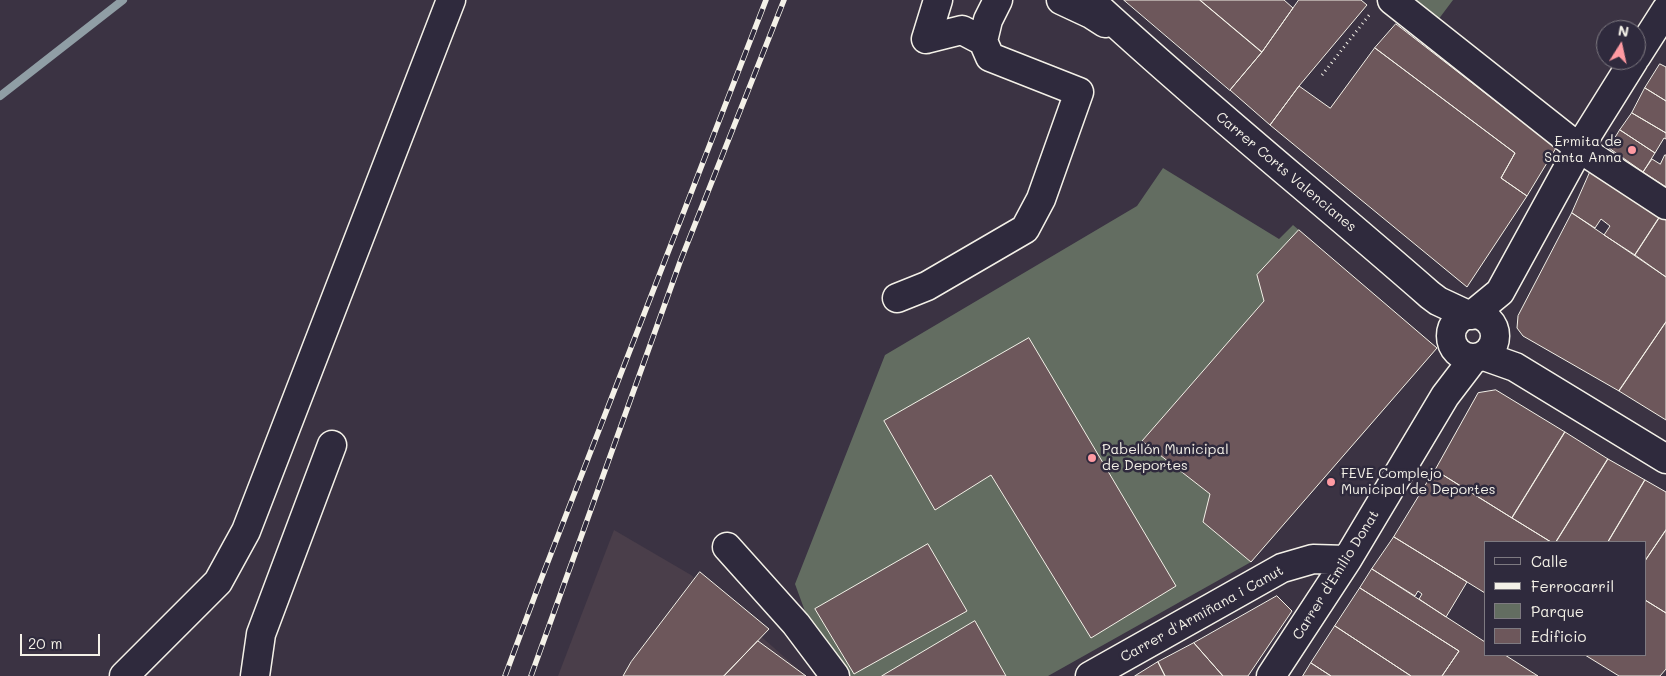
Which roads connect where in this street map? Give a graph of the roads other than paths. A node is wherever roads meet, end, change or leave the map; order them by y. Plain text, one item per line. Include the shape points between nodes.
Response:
1 (451, 0) edge
2 (938, 0) edge
3 (998, 0) edge
4 (1061, 0) edge
5 (1090, 0) edge
6 (1384, 4) edge
7 (1666, 11) edge
8 (1135, 42) junction
9 (1646, 42) edge
10 (986, 49) junction
11 (1628, 70) edge
12 (1579, 148) junction
13 (1666, 205) edge
14 (897, 298) dead end
15 (1474, 336) junction
16 (332, 445) dead end
17 (1666, 459) edge
18 (727, 547) dead end
19 (1347, 560) junction
20 (124, 676) edge
21 (255, 676) edge
22 (835, 676) edge
23 (1090, 676) edge
24 (1271, 676) edge

1 - 20 street via 246,532 218,582
2 - 10 street via 926,39 962,30
3 - 10 street via 988,20
4 - 8 street, Carrer Corts Valencianes via 1091,14
5 - 8 street, Carrer Corts Valencianes
6 - 12 street
7 - 9 street
8 - 15 street, Carrer Corts Valencianes via 1438,301
10 - 14 street via 1079,92 1041,199 1026,230 928,286
11 - 12 street
12 - 13 street
12 - 15 street, Carrer d'Emilio Donat
15 - 17 street via 1515,367
15 - 19 street, Carrer d'Emilio Donat via 1445,396
16 - 21 street via 261,634
18 - 22 street via 796,624
19 - 23 street, Carrer d'Armiñana i Canut via 1312,558 1282,568
19 - 24 street, Carrer d'Emilio Donat

